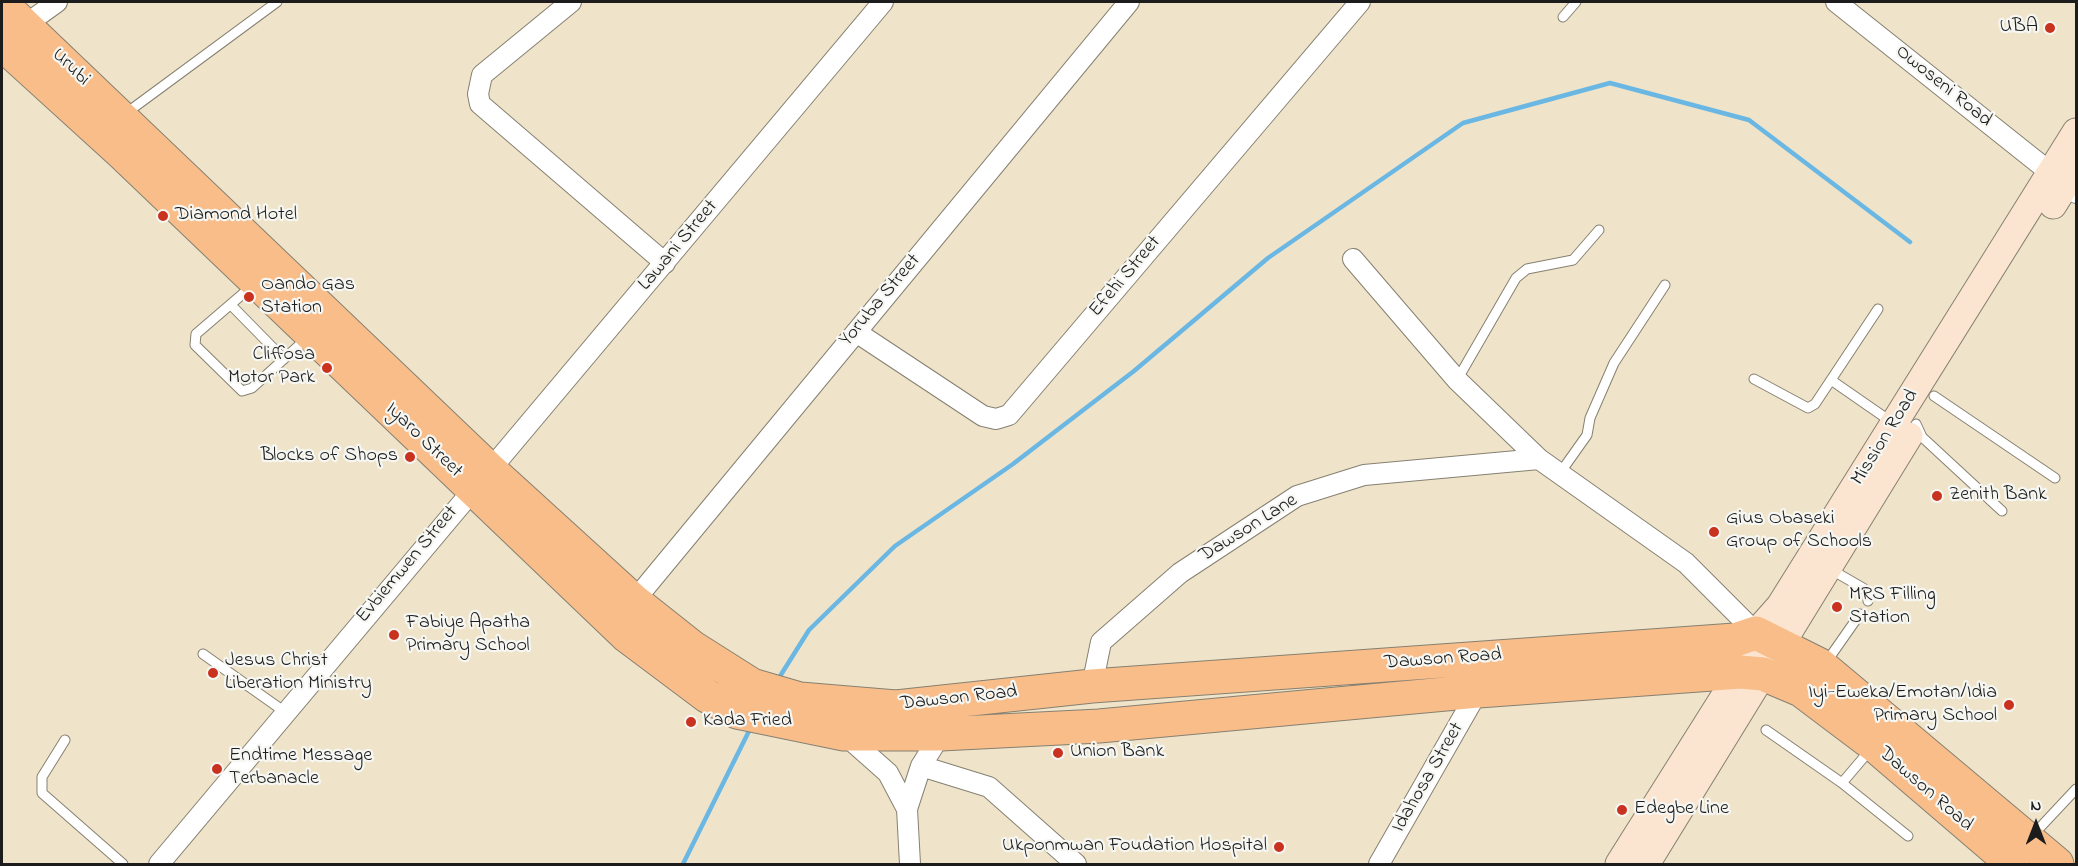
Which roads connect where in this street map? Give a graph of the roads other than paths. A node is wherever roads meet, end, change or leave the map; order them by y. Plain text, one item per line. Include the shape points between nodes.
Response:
1 (57, 2) edge
2 (276, 2) edge
3 (571, 2) edge
4 (883, 2) edge
5 (1129, 2) edge
6 (1360, 2) edge
7 (1576, 2) edge
8 (1836, 2) edge
9 (1563, 17) dead end
10 (9, 24) edge
11 (2076, 132) edge
12 (127, 135) junction
13 (2067, 180) edge
14 (1599, 230) dead end
15 (1353, 259) dead end
16 (665, 263) junction
17 (255, 283) junction
18 (1665, 285) dead end
19 (231, 305) junction
20 (1878, 309) dead end
21 (856, 332) junction
22 (311, 334) junction
23 (284, 359) junction
24 (1754, 379) dead end
25 (1456, 380) junction
26 (1831, 380) junction
27 (1934, 396) junction
28 (1905, 424) junction
29 (1539, 459) junction
30 (1560, 473) junction
31 (481, 478) junction
32 (2055, 478) dead end
33 (2002, 511) dead end
34 (1828, 567) junction
35 (634, 601) junction
36 (1868, 602) dead end
37 (1860, 614) dead end
38 (1769, 638) junction
39 (203, 654) dead end
40 (1823, 667) junction
41 (1751, 673) junction
42 (1092, 686) junction
43 (1478, 692) junction
44 (744, 698) junction
45 (285, 712) junction
46 (1766, 730) dead end
47 (844, 734) junction
48 (941, 734) junction
49 (65, 740) dead end
50 (1874, 746) junction
51 (921, 766) junction
52 (1842, 783) junction
53 (2076, 789) edge
54 (907, 808) junction
55 (1908, 836) dead end
56 (2021, 852) edge
57 (123, 864) edge
58 (159, 864) edge
59 (910, 864) edge
60 (1076, 864) edge
61 (1379, 864) edge
62 (1619, 864) edge
63 (1646, 864) edge
64 (2057, 864) edge

1 - 10 street
2 - 12 lane
3 - 16 street via 482,75 480,104
4 - 16 street, Lawani Street
5 - 21 street, Yoruba Street
6 - 21 street, Efehi Street via 1009,415 996,419 983,416
7 - 9 lane
8 - 13 street, Owoseni Road
10 - 12 highway, Urubi
11 - 13 street, Mission Road
12 - 17 highway, Iyaro Street
12 - 31 highway, Iyaro Street
13 - 27 street, Mission Road
13 - 28 street, Mission Road
14 - 25 lane via 1573,260 1527,269 1516,278
15 - 25 street
16 - 31 street, Lawani Street
17 - 19 lane
17 - 22 highway, Iyaro Street
18 - 30 lane via 1614,363 1590,418 1587,435
19 - 23 lane
19 - 23 lane via 196,334 195,345 242,391 252,388
20 - 26 lane
21 - 35 street, Yoruba Street
22 - 23 lane
22 - 31 highway, Iyaro Street
24 - 26 lane via 1809,408
25 - 29 street
26 - 28 lane
27 - 28 street, Mission Road
27 - 32 lane
28 - 33 lane
28 - 34 street, Mission Road
28 - 38 street, Mission Road via 1780,606
29 - 30 street
29 - 42 street, Dawson Lane via 1364,475 1297,496 1180,573 1101,642
30 - 38 street via 1686,563
31 - 35 highway, Iyaro Street
31 - 44 highway, Iyaro Street via 627,636 707,696
31 - 45 street, Evbiemwen Street
34 - 36 lane via 1863,588 1869,594
34 - 38 street, Mission Road
35 - 44 highway, Iyaro Street via 692,647
37 - 40 lane
38 - 40 highway, Dawson Road
38 - 41 street, Mission Road
38 - 42 highway, Dawson Road
39 - 45 lane
40 - 56 highway, Dawson Road
41 - 43 highway, Dawson Road
41 - 50 highway, Dawson Road via 1801,690
41 - 62 street, Mission Road
41 - 63 street, Mission Road
42 - 44 highway, Dawson Road via 896,707
43 - 48 highway, Dawson Road via 1099,726
43 - 61 street, Idahosa Street
44 - 47 highway, Dawson Road via 772,721
45 - 58 street, Evbiemwen Street
46 - 52 lane
47 - 48 highway, Dawson Road
47 - 54 street via 888,773
48 - 51 street
49 - 57 lane via 42,777 42,793
50 - 52 lane
50 - 56 highway, Dawson Road
51 - 54 street
51 - 60 street via 989,787
52 - 55 lane
53 - 56 lane
54 - 59 street
56 - 64 highway, Dawson Road

